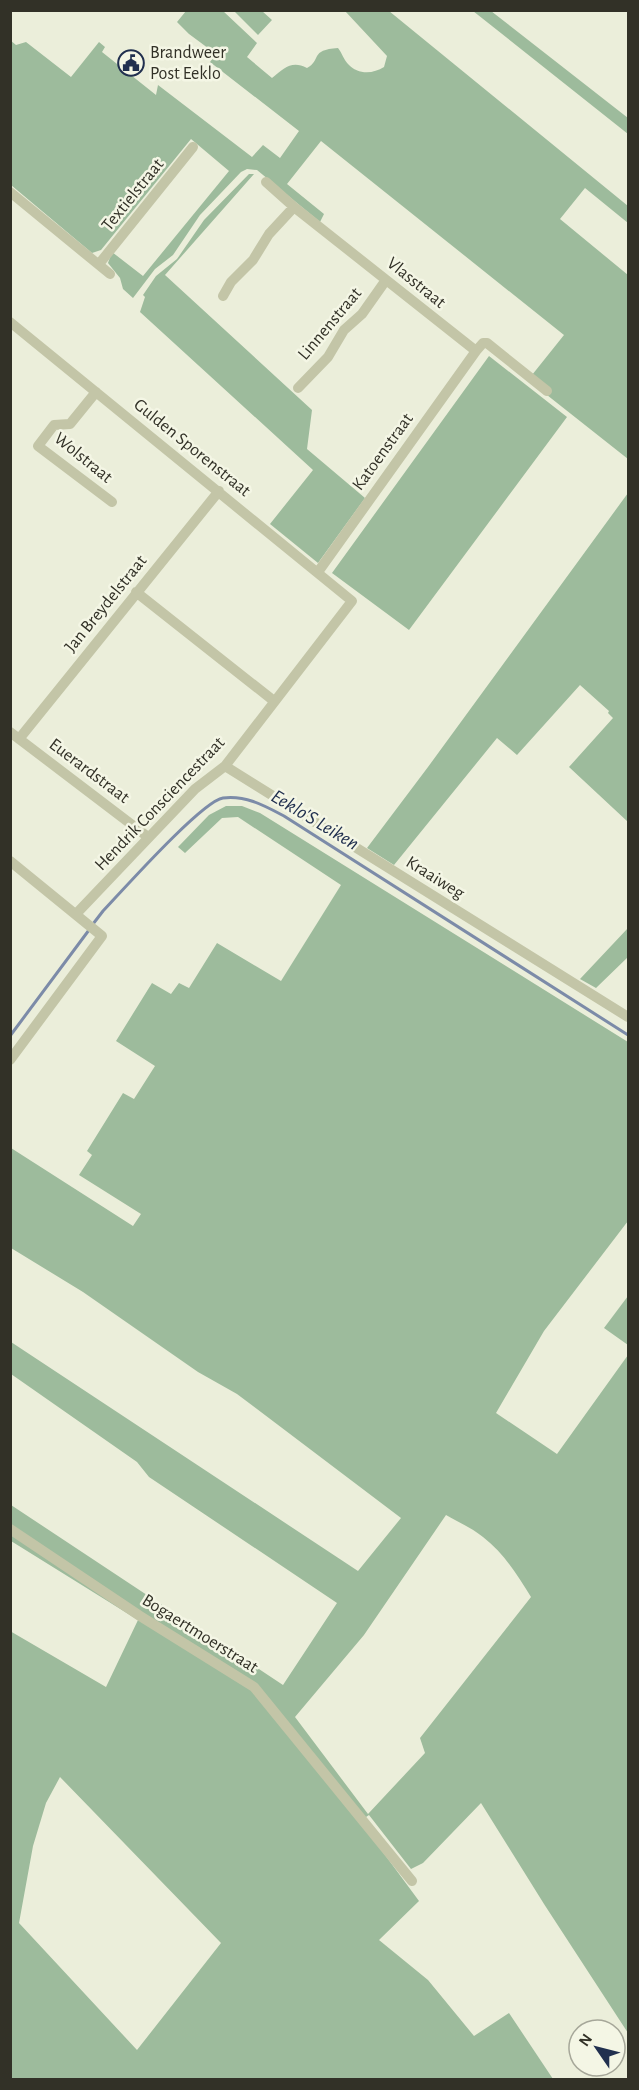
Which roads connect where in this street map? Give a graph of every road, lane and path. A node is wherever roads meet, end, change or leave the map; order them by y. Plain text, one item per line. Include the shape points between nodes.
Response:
1 (194, 147) dead end
2 (266, 182) dead end
3 (10, 192) edge
4 (294, 207) junction
5 (99, 264) junction
6 (110, 273) dead end
7 (386, 280) junction
8 (223, 296) dead end
9 (10, 322) edge
10 (476, 351) junction
11 (298, 388) dead end
12 (547, 391) dead end
13 (96, 392) junction
14 (219, 491) junction
15 (112, 502) dead end
16 (318, 572) junction
17 (136, 592) junction
18 (352, 601) joint
19 (274, 701) junction
20 (15, 735) edge
21 (225, 766) junction
22 (148, 837) junction
23 (10, 861) edge
24 (76, 914) junction
25 (628, 1017) edge
26 (10, 1060) edge
27 (10, 1530) edge
28 (412, 1881) dead end

1 - 5 street, Textielstraat
2 - 4 street, Vlasstraat
3 - 5 street
4 - 7 street, Vlasstraat
4 - 8 street
5 - 6 street
7 - 10 street, Vlasstraat
7 - 11 street, Linnenstraat via 362,314 344,330 328,357
9 - 13 street, Gulden Sporenstraat
10 - 12 street via 487,343
10 - 16 street, Katoenstraat
13 - 14 street, Gulden Sporenstraat
13 - 15 street, Wolstraat via 70,424 54,425 38,446
14 - 16 street, Gulden Sporenstraat
14 - 17 street, Jan Breydelstraat
16 - 18 street, Gulden Sporenstraat
17 - 19 street
17 - 20 street, Jan Breydelstraat
18 - 19 street, Hendrik Consciencestraat
19 - 21 street, Hendrik Consciencestraat
20 - 22 street, Euerardstraat
21 - 22 street, Hendrik Consciencestraat via 195,789
21 - 25 street, Kraaiweg
22 - 24 street, Hendrik Consciencestraat
23 - 24 street
24 - 26 street via 102,936
27 - 28 street, Bogaertmoerstraat via 254,1687

